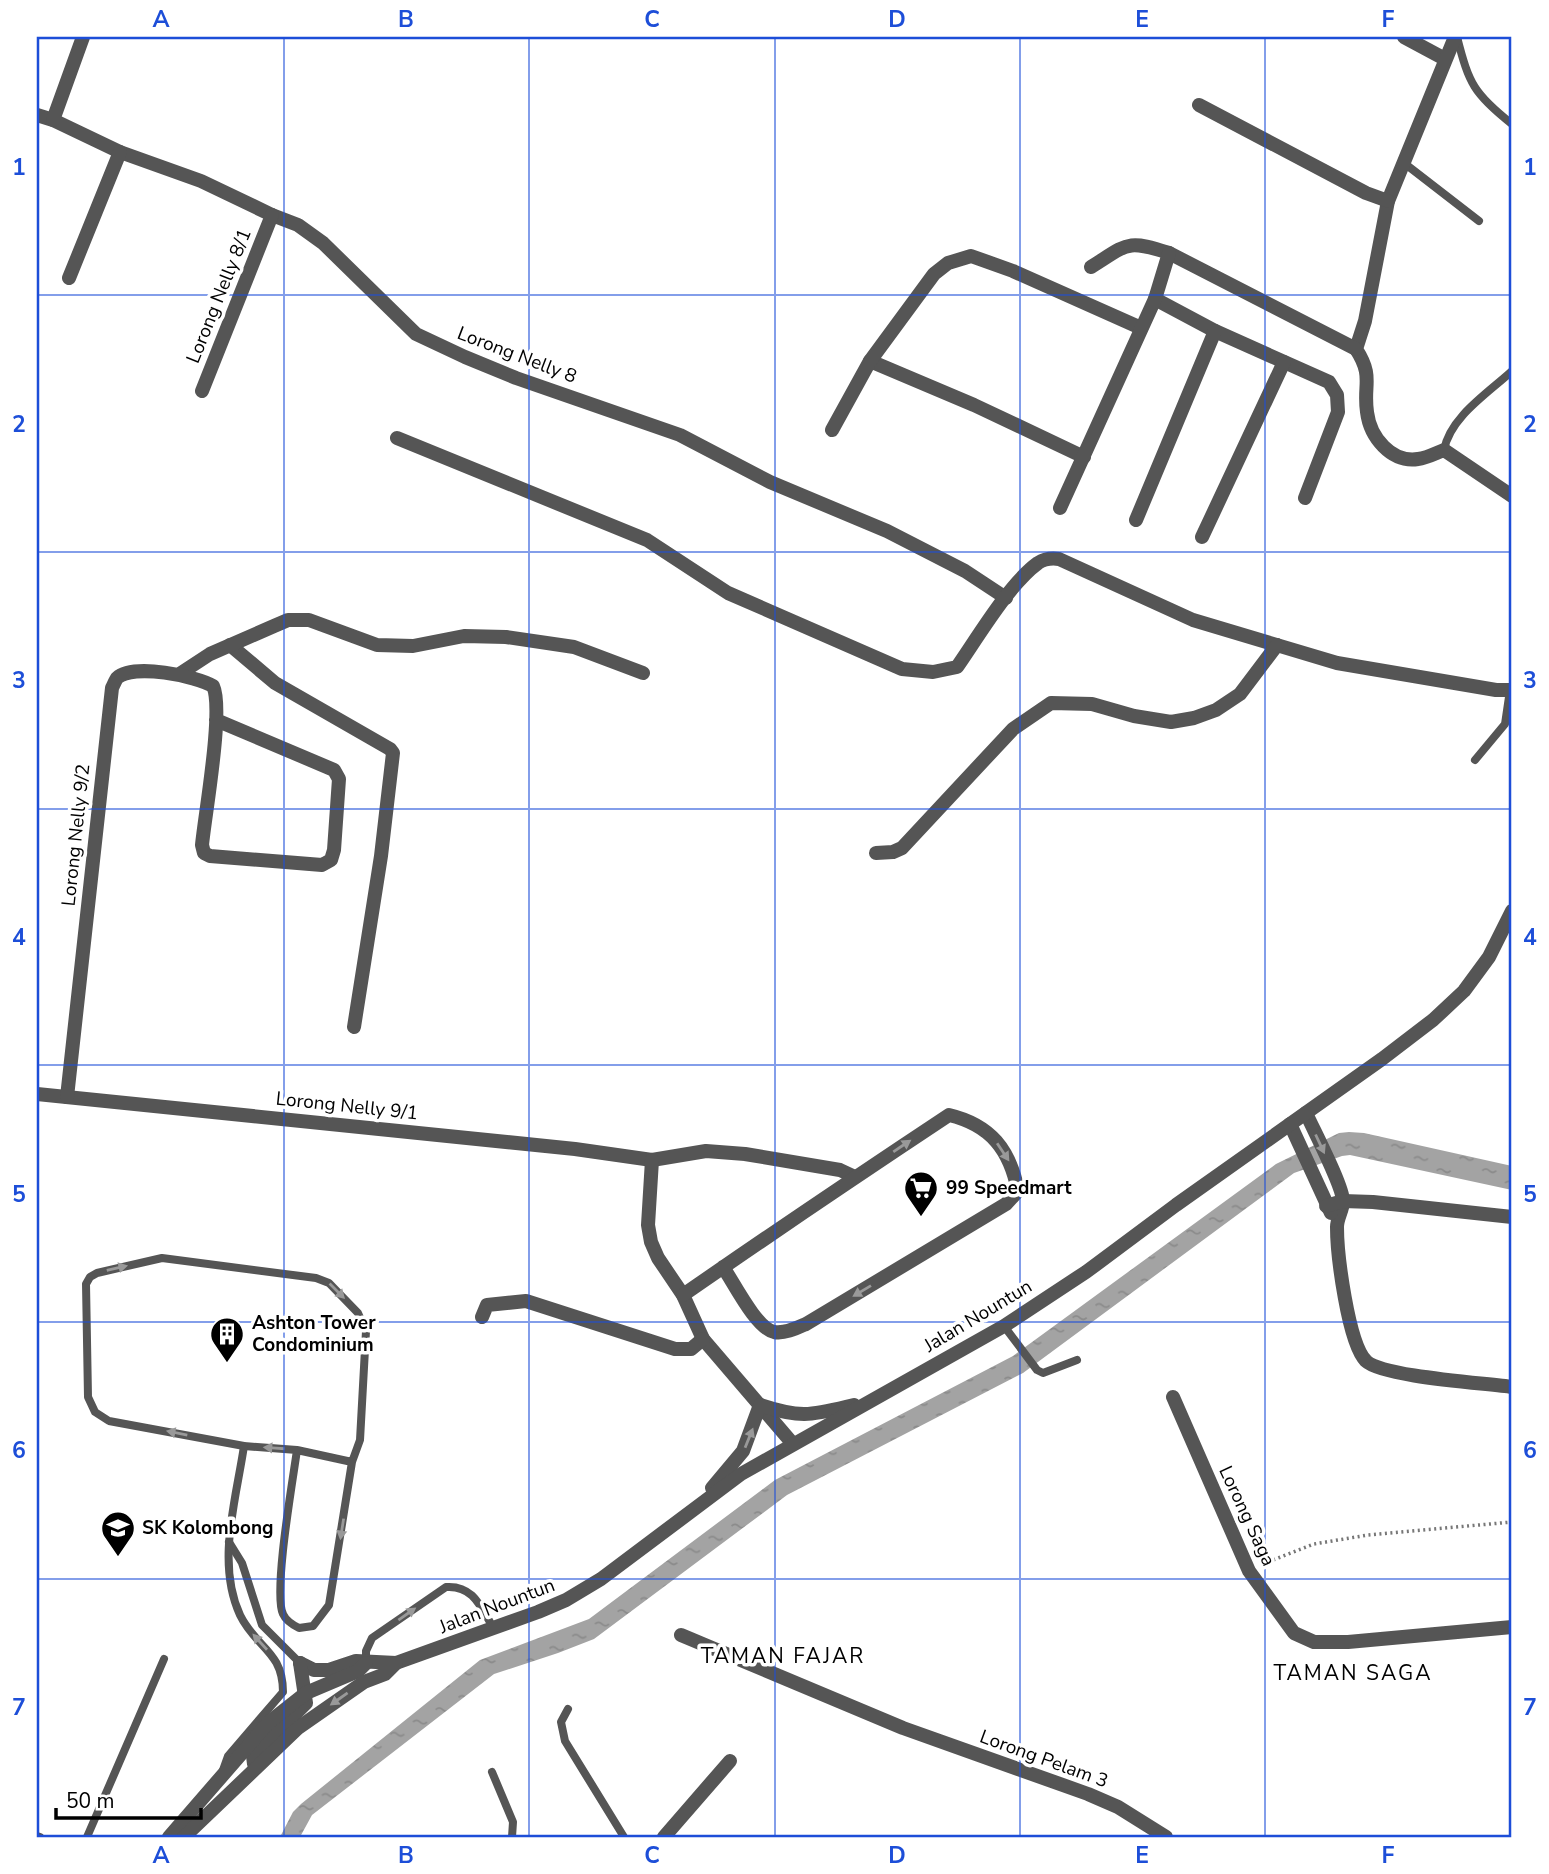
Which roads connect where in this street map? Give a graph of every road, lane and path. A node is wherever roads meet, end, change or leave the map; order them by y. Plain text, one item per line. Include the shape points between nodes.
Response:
1 (83, 37) edge
2 (1404, 37) edge
3 (1456, 37) edge
4 (1445, 59) junction
5 (1199, 105) dead end
6 (37, 115) edge
7 (53, 120) junction
8 (1512, 124) edge
9 (120, 152) junction
10 (1404, 163) junction
11 (1388, 201) junction
12 (272, 215) junction
13 (1479, 221) dead end
14 (1169, 253) junction
15 (1091, 267) dead end
16 (69, 278) dead end
17 (1155, 299) junction
18 (1141, 328) junction
19 (1215, 331) junction
20 (1356, 349) junction
21 (870, 361) junction
22 (1284, 362) junction
23 (1512, 371) edge
24 (202, 391) dead end
25 (832, 430) dead end
26 (397, 438) dead end
27 (1444, 450) junction
28 (1084, 457) junction
29 (1512, 496) edge
30 (1305, 498) dead end
31 (1060, 508) dead end
32 (1136, 520) dead end
33 (1202, 537) dead end
34 (1006, 598) junction
35 (230, 645) junction
36 (1277, 645) junction
37 (181, 673) junction
38 (643, 673) dead end
39 (1511, 690) edge
40 (216, 720) junction
41 (1475, 760) dead end
42 (876, 853) dead end
43 (1512, 911) edge
44 (354, 1027) dead end
45 (37, 1094) edge
46 (67, 1097) junction
47 (1306, 1113) junction
48 (1290, 1124) junction
49 (652, 1160) junction
50 (856, 1177) junction
51 (1343, 1201) junction
52 (1326, 1206) junction
53 (1510, 1217) edge
54 (1337, 1223) junction
55 (723, 1267) junction
56 (683, 1295) junction
57 (482, 1317) dead end
58 (1004, 1326) junction
59 (703, 1339) junction
60 (1077, 1360) dead end
61 (1512, 1387) edge
62 (1173, 1397) dead end
63 (869, 1402) junction
64 (760, 1405) junction
65 (793, 1444) junction
66 (244, 1446) junction
67 (297, 1450) junction
68 (352, 1462) junction
69 (698, 1504) junction
70 (1512, 1522) edge
71 (229, 1542) junction
72 (1249, 1571) junction
73 (1512, 1627) edge
74 (494, 1630) junction
75 (681, 1634) dead end
76 (164, 1659) dead end
77 (366, 1662) junction
78 (300, 1663) junction
79 (396, 1663) junction
80 (306, 1693) junction
81 (568, 1709) dead end
82 (730, 1761) dead end
83 (254, 1769) junction
84 (492, 1772) dead end
85 (220, 1779) junction
86 (87, 1837) edge
87 (169, 1837) edge
88 (184, 1837) edge
89 (512, 1837) edge
90 (624, 1837) edge
91 (664, 1837) edge
92 (1166, 1837) edge

1 - 7 street
2 - 4 street
3 - 4 street
3 - 8 lane via 1467,76 1485,102
4 - 10 street
5 - 11 street
6 - 7 street, Lorong Nelly 8
7 - 9 street, Lorong Nelly 8
9 - 12 street, Lorong Nelly 8 via 201,181
9 - 16 street
10 - 11 street
10 - 13 lane
11 - 20 street
12 - 24 street, Lorong Nelly 8/1
12 - 34 street, Lorong Nelly 8 via 298,225 323,243 416,334 516,378 680,435 770,482 887,531
14 - 15 street via 1139,243
14 - 17 street
14 - 20 street
17 - 18 street
17 - 19 street
18 - 21 street via 971,256 948,263 934,274
18 - 28 street
19 - 22 street
19 - 32 street
20 - 27 street via 1367,366 1367,413 1382,447 1417,460
21 - 25 street
21 - 28 street
22 - 30 street via 1329,382 1337,395 1338,412
22 - 33 street
23 - 27 lane via 1457,421
26 - 34 street via 647,540 728,593 902,669 933,672 957,667
27 - 29 street
28 - 31 street
34 - 36 street via 1039,562 1059,559 1193,620
35 - 37 street
35 - 38 street via 288,620 309,620 377,645 413,646 464,636 574,647
35 - 44 street via 275,683 393,753
36 - 39 street via 1337,663
36 - 42 street via 1240,694 1194,718 1171,722 1092,704 1052,703 1013,729 902,848
37 - 40 street, Lorong Nelly 9/2 via 213,686
37 - 46 street, Lorong Nelly 9/2 via 126,673 112,688
39 - 41 lane via 1505,724
40 - 40 street via 334,770 339,779 331,860 322,865 204,853
43 - 47 street, Jalan Nountun via 1489,957 1456,998
45 - 46 street, Lorong Nelly 9/1
46 - 49 street, Lorong Nelly 9/1
47 - 48 street, Jalan Nountun
47 -> 51 street
48 - 52 street
48 - 58 street, Jalan Nountun
49 - 50 street, Lorong Nelly 9/1 via 706,1151 745,1154 840,1170
49 - 56 street via 651,1242
50 - 55 street
50 -> 55 street via 949,1115 970,1120 993,1137 1013,1167 1018,1191 1006,1204 807,1324 788,1331 773,1332 758,1322
51 - 52 street
51 - 53 street
51 - 54 street
52 - 54 street
54 - 61 street via 1338,1260 1355,1341 1367,1361 1392,1371
55 - 56 street
56 - 59 street
57 - 59 street via 487,1305 526,1301 675,1349 691,1349
58 - 60 lane via 1043,1373
58 - 63 street, Jalan Nountun
59 - 64 street
62 - 72 street, Lorong Saga
63 - 64 street via 803,1416
63 - 65 street, Jalan Nountun
64 - 65 street
69 -> 64 street via 743,1451
65 - 69 street, Jalan Nountun
67 -> 66 lane
66 -> 68 lane via 109,1420 95,1412 88,1397 86,1284 90,1277 162,1258 329,1283 358,1312 366,1331 360,1440
66 - 71 lane
67 - 68 lane
68 -> 67 lane via 329,1605 313,1626 299,1628 282,1614 280,1602
69 - 74 street, Jalan Nountun via 601,1579 566,1600
70 - 72 path via 1314,1544
71 - 78 lane via 242,1563 262,1625
85 -> 71 lane via 228,1756 283,1692 283,1674 277,1662 239,1613 231,1587
72 - 73 street, Lorong Saga via 1294,1633 1314,1642
77 -> 74 lane via 372,1638 446,1587 459,1586 471,1593
74 - 79 street, Jalan Nountun
75 - 92 street, Lorong Pelam 3 via 903,1728 1088,1794
76 - 86 lane
77 - 78 street, Jalan Nountun via 329,1670 314,1670
77 - 79 street, Jalan Nountun
77 - 80 street via 358,1671
78 - 80 street
79 -> 83 street, Jalan Nountun via 298,1728
80 - 83 street, Jalan Nountun via 306,1703 253,1756
80 - 85 street via 268,1723
81 - 90 lane via 561,1722 565,1741
82 - 91 street
83 - 88 street, Jalan Nountun
84 - 89 lane via 513,1822
85 - 87 street

